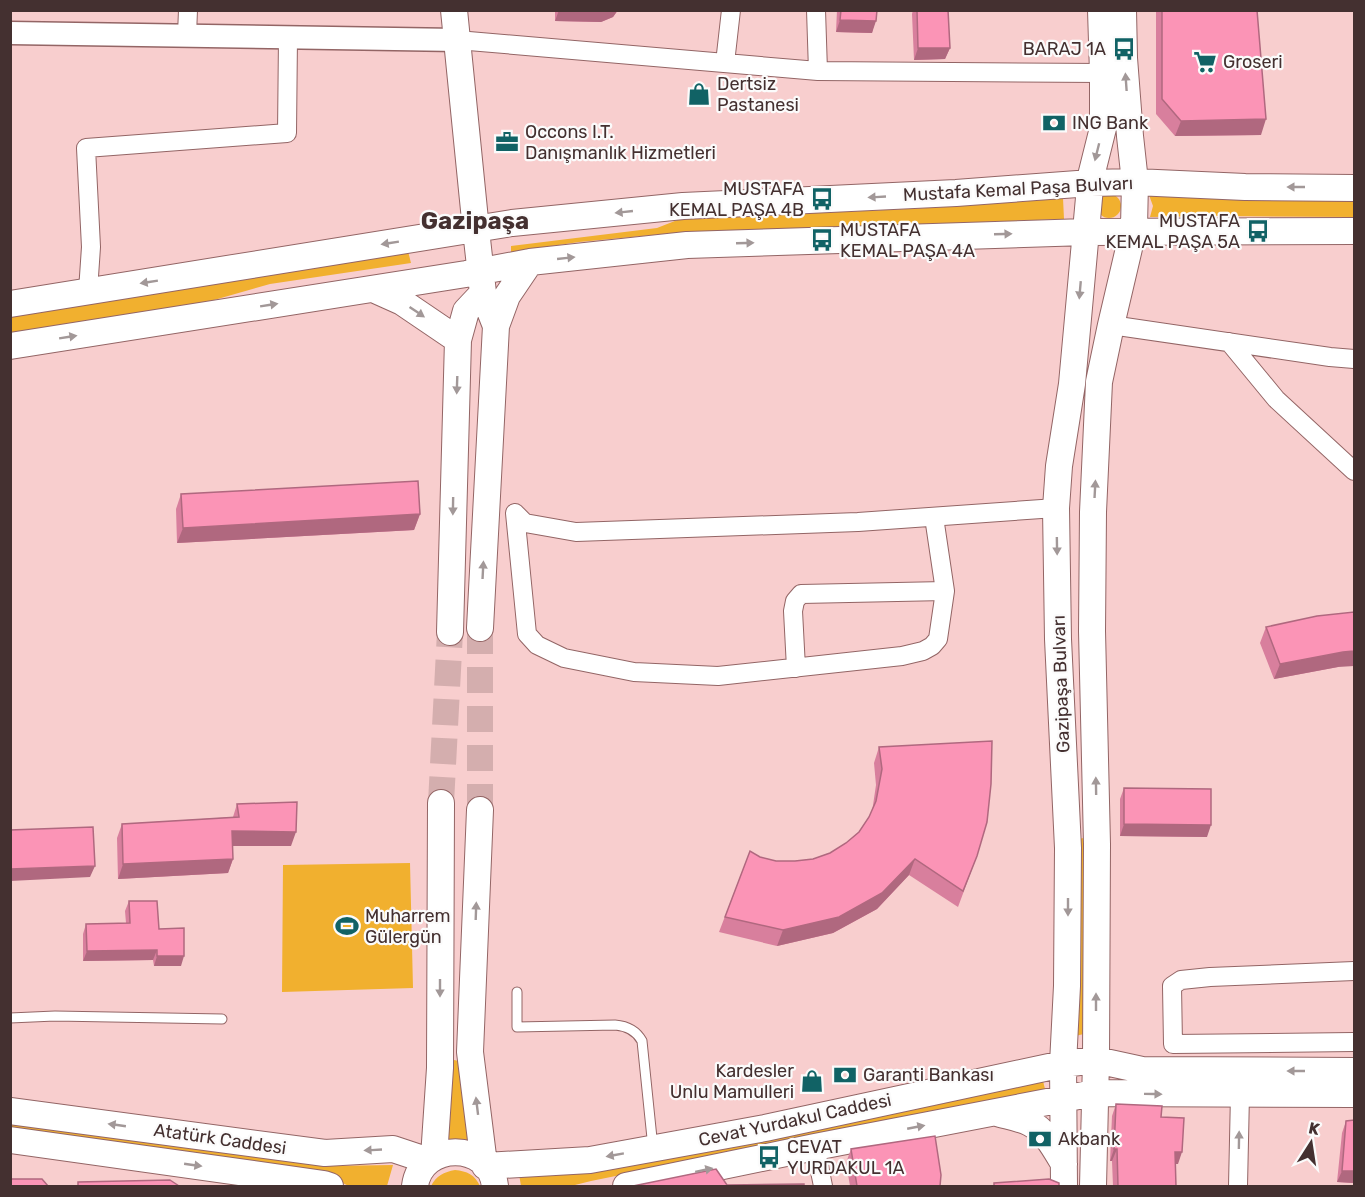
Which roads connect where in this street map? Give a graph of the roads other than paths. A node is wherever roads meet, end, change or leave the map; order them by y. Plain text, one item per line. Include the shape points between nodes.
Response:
1 (188, 10) edge
2 (454, 10) edge
3 (731, 10) edge
4 (816, 10) edge
5 (1101, 10) edge
6 (1123, 10) edge
7 (10, 33) edge
8 (187, 35) junction
9 (288, 37) junction
10 (457, 40) junction
11 (725, 63) junction
12 (818, 71) junction
13 (1103, 73) junction
14 (1135, 182) junction
15 (1091, 183) junction
16 (1354, 188) edge
17 (476, 230) junction
18 (1133, 231) junction
19 (1354, 231) edge
20 (1086, 232) junction
21 (530, 262) junction
22 (482, 282) junction
23 (374, 288) junction
24 (88, 291) junction
25 (10, 304) edge
26 (1111, 324) junction
27 (496, 326) junction
28 (458, 340) junction
29 (1229, 342) junction
30 (10, 346) edge
31 (1354, 359) edge
32 (1354, 471) edge
33 (1056, 507) junction
34 (934, 517) junction
35 (945, 591) junction
36 (480, 628) tunnel mouth
37 (450, 632) tunnel mouth
38 (796, 668) junction
39 (441, 803) tunnel mouth
40 (480, 810) tunnel mouth
41 (1354, 970) edge
42 (517, 992) dead end
43 (10, 1018) edge
44 (222, 1019) dead end
45 (1354, 1042) edge
46 (1096, 1060) junction
47 (1063, 1064) junction
48 (1354, 1071) edge
49 (1095, 1093) junction
50 (1240, 1094) junction
51 (1354, 1094) edge
52 (1064, 1098) junction
53 (10, 1111) edge
54 (993, 1112) junction
55 (10, 1140) edge
56 (815, 1147) junction
57 (653, 1149) junction
58 (432, 1159) junction
59 (488, 1172) edge
60 (1064, 1176) edge
61 (330, 1186) edge
62 (415, 1186) edge
63 (626, 1186) edge
64 (823, 1186) edge
65 (1093, 1186) edge
66 (1238, 1186) edge

1 - 8 street
2 - 10 main road
3 - 11 street
4 - 12 street
5 - 13 main road, Gazipaşa Bulvarı
14 -> 6 main road, Gazipaşa Bulvarı
7 - 8 street
8 - 9 street
9 - 10 street
9 - 24 street via 287,133 86,148 92,247
10 - 11 street
10 - 17 main road
11 - 12 street
12 - 13 street
13 -> 15 main road, Gazipaşa Bulvarı via 1103,128
14 - 15 main road, Mustafa Kemal Paşa Bulvarı
16 -> 14 main road, Mustafa Kemal Paşa Bulvarı
14 - 18 main road, Gazipaşa Bulvarı
15 -> 17 main road, Mustafa Kemal Paşa Bulvarı via 682,206
15 - 20 main road, Gazipaşa Bulvarı
17 - 22 main road
17 -> 24 main road, Mustafa Kemal Paşa Bulvarı
18 - 19 main road
18 - 20 main road
18 - 26 main road, Gazipaşa Bulvarı
21 -> 20 main road via 687,245
20 -> 33 main road, Gazipaşa Bulvarı
21 - 22 main road
21 - 27 main road via 507,296
22 - 23 main road
22 - 27 main road
22 - 28 main road via 466,311
23 -> 28 main road
30 -> 23 main road
24 - 25 main road
26 - 29 street
46 -> 26 main road, Gazipaşa Bulvarı via 1093,512 1099,382
36 -> 27 main road
28 -> 37 main road
29 - 31 street
29 - 32 street via 1276,399
33 - 34 street
33 -> 47 main road, Gazipaşa Bulvarı via 1068,848
34 - 35 street
34 - 38 street via 576,532 525,523 515,513 527,634 537,645 564,658 634,672 718,676
35 - 38 street via 938,639 923,651
35 - 38 street via 801,594 793,611
39 -> 58 main road via 440,1068
59 -> 40 main road via 470,1052
41 - 45 street via 1210,977 1181,980 1172,986 1173,1044
42 - 57 lane via 517,1027 615,1025 636,1032 642,1041
43 - 44 lane
46 - 47 main road, Cevat Yurdakul Caddesi
48 -> 46 main road, Cevat Yurdakul Caddesi via 1143,1070
46 - 49 main road, Gazipaşa Bulvarı
47 - 52 main road, Gazipaşa Bulvarı
47 - 57 main road, Cevat Yurdakul Caddesi
49 -> 50 main road, Cevat Yurdakul Caddesi
49 - 52 main road, Cevat Yurdakul Caddesi
49 - 65 main road, Gazipaşa Bulvarı
50 - 51 main road, Cevat Yurdakul Caddesi
66 -> 50 street
52 - 54 main road, Cevat Yurdakul Caddesi
52 - 60 main road, Gazipaşa Bulvarı
58 -> 53 main road, Atatürk Caddesi via 393,1149 325,1153
56 -> 54 main road, Cevat Yurdakul Caddesi
54 - 60 main road via 1039,1129 1053,1145
55 -> 61 main road, Atatürk Caddesi
63 -> 56 main road, Cevat Yurdakul Caddesi
56 - 64 street
57 -> 59 main road, Cevat Yurdakul Caddesi
58 - 59 main road via 444,1153 465,1153 475,1157
58 - 62 main road via 419,1172

